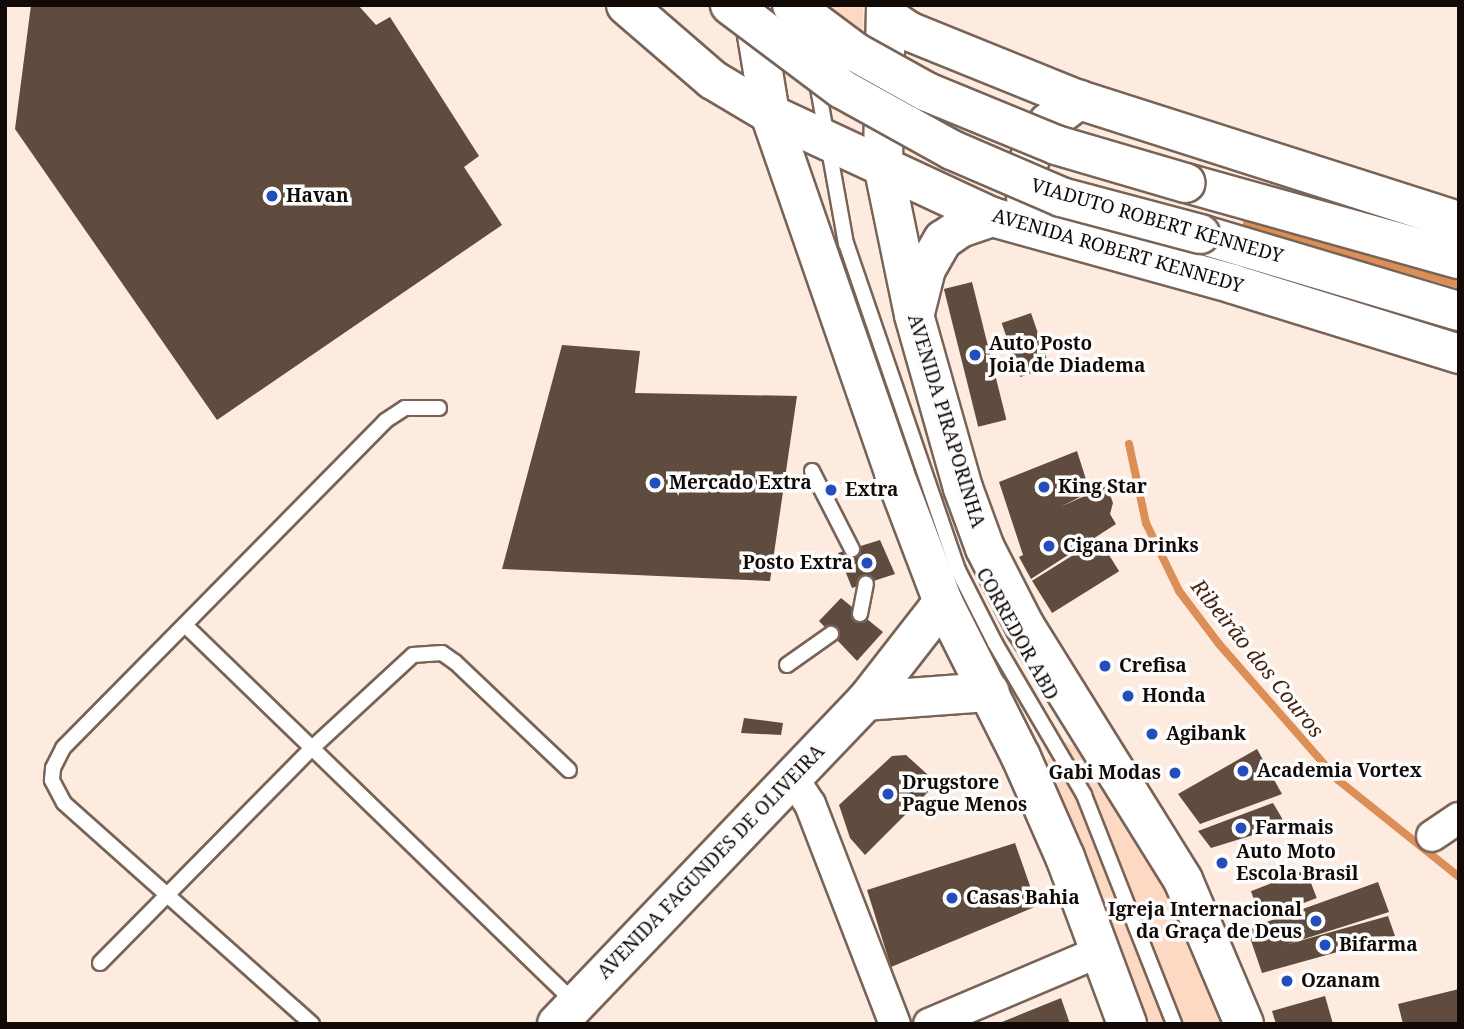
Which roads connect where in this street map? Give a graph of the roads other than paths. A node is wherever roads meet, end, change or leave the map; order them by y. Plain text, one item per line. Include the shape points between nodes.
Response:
1 (626, 5) edge
2 (730, 5) edge
3 (751, 5) edge
4 (792, 5) edge
5 (814, 5) edge
6 (886, 11) edge
7 (1079, 100) junction
8 (770, 114) junction
9 (824, 138) junction
10 (883, 165) junction
11 (992, 217) junction
12 (1459, 221) edge
13 (1033, 230) junction
14 (1459, 259) edge
15 (1459, 311) edge
16 (914, 315) junction
17 (1459, 354) edge
18 (439, 408) dead end
19 (812, 471) dead end
20 (852, 550) dead end
21 (866, 584) dead end
22 (943, 602) junction
23 (860, 614) dead end
24 (185, 625) junction
25 (831, 634) dead end
26 (786, 665) dead end
27 (990, 692) junction
28 (866, 701) junction
29 (310, 750) junction
30 (569, 770) dead end
31 (791, 775) junction
32 (1459, 818) edge
33 (1432, 836) dead end
34 (167, 897) junction
35 (1101, 951) junction
36 (100, 963) dead end
37 (566, 1014) edge
38 (312, 1024) edge
39 (895, 1024) edge
40 (929, 1024) edge
41 (1127, 1024) edge
42 (1174, 1024) edge
43 (1244, 1024) edge

1 - 8 main road, AVENIDA ROBERT KENNEDY via 681,54
2 - 15 main road, VIADUTO ROBERT KENNEDY, bridge via 853,96 995,171 1061,197
3 - 8 main road
4 - 14 main road, bridge via 889,73 1056,145
5 - 9 lane, CORREDOR ABD
6 - 7 main road via 919,36
6 - 10 main road, AVENIDA PIRAPORINHA
7 - 12 main road
7 - 13 main road via 1048,123 1029,160 1025,189
8 - 9 main road, AVENIDA ROBERT KENNEDY
8 - 22 main road
9 - 10 main road, AVENIDA ROBERT KENNEDY
9 - 42 lane, CORREDOR ABD via 846,243 866,308 958,569 995,643 1084,795
10 - 11 main road, AVENIDA ROBERT KENNEDY
10 - 16 main road, AVENIDA PIRAPORINHA
11 - 13 main road, AVENIDA ROBERT KENNEDY
11 - 16 main road via 960,228 943,240 926,269
13 - 17 main road, AVENIDA ROBERT KENNEDY via 1233,284
16 - 43 main road, AVENIDA PIRAPORINHA via 985,548 1025,626 1183,880
18 - 24 lane via 396,411
19 - 20 lane
21 - 23 lane
22 - 27 main road
22 - 28 main road, AVENIDA FAGUNDES DE OLIVEIRA
24 - 29 lane
24 - 34 lane via 64,748 52,780 64,803
25 - 26 lane
27 - 28 main road
27 - 35 main road via 1065,857
28 - 31 main road, AVENIDA FAGUNDES DE OLIVEIRA
29 - 30 lane via 413,655 427,651 455,662
29 - 34 lane
29 - 37 lane
31 - 37 main road, AVENIDA FAGUNDES DE OLIVEIRA
31 - 39 street via 810,804
32 - 33 street
34 - 36 lane
34 - 38 lane
35 - 40 street
35 - 41 main road

